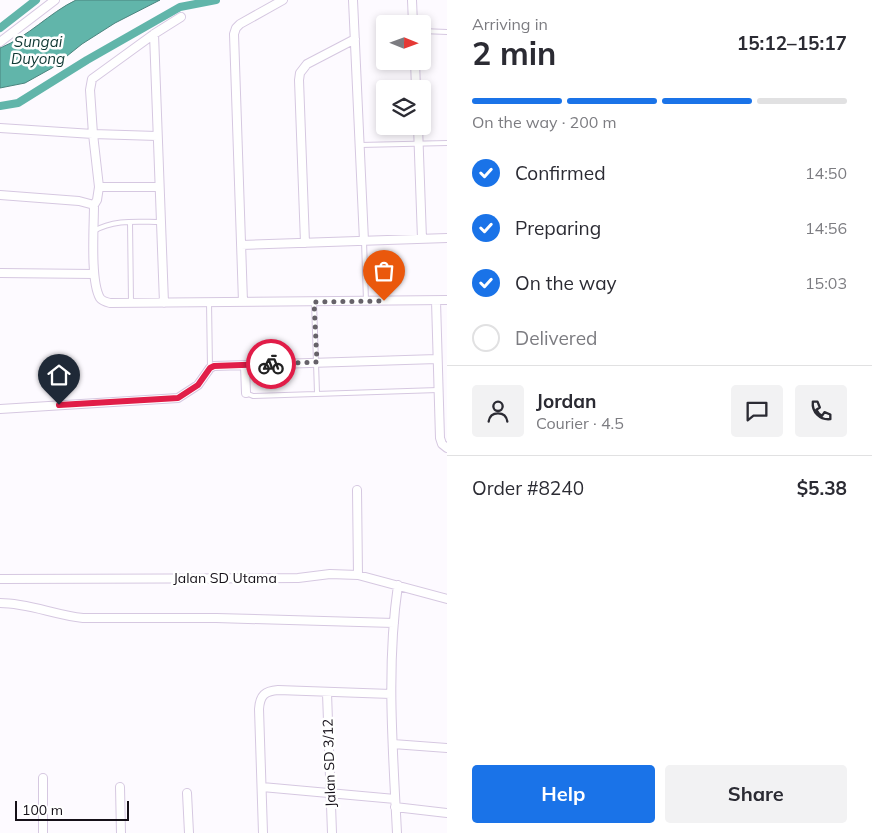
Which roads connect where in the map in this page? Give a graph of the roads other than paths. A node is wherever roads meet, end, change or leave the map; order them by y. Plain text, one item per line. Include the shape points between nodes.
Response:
1 (55, 0) edge
2 (283, 0) edge
3 (353, 0) edge
4 (412, 0) edge
5 (413, 15) edge
6 (181, 17) dead end
7 (431, 32) edge
8 (447, 32) edge
9 (154, 34) junction
10 (355, 39) junction
11 (0, 42) edge
12 (0, 128) edge
13 (93, 134) junction
14 (419, 135) edge
15 (157, 136) junction
16 (419, 143) junction
17 (447, 143) edge
18 (360, 145) junction
19 (99, 187) junction
20 (159, 187) junction
21 (0, 195) edge
22 (94, 205) junction
23 (130, 222) junction
24 (160, 222) junction
25 (94, 231) junction
26 (447, 238) edge
27 (422, 239) junction
28 (364, 241) junction
29 (305, 243) junction
30 (241, 245) junction
31 (0, 274) edge
32 (94, 274) junction
33 (447, 300) edge
34 (366, 301) junction
35 (436, 301) junction
36 (209, 302) junction
37 (243, 302) junction
38 (314, 302) junction
39 (131, 303) junction
40 (164, 303) junction
41 (437, 359) junction
42 (317, 362) junction
43 (245, 365) junction
44 (210, 368) junction
45 (438, 390) junction
46 (246, 393) joint
47 (317, 393) junction
48 (0, 409) edge
49 (447, 448) edge
50 (356, 490) dead end
51 (358, 575) junction
52 (0, 579) edge
53 (398, 585) junction
54 (447, 599) edge
55 (0, 603) edge
56 (394, 623) junction
57 (327, 693) junction
58 (391, 694) junction
59 (393, 744) junction
60 (447, 748) edge
61 (43, 778) dead end
62 (120, 787) dead end
63 (262, 787) junction
64 (187, 793) dead end
65 (330, 793) junction
66 (395, 803) junction
67 (447, 813) edge
68 (43, 833) edge
69 (120, 833) edge
70 (189, 833) edge
71 (263, 833) edge
72 (332, 833) edge
73 (397, 833) edge

1 - 11 street
2 - 30 street via 240,24 234,34
3 - 10 street
4 - 5 street
6 - 9 street
7 - 8 lane
9 - 13 street via 92,79
9 - 15 street
10 - 18 street
10 - 29 street via 307,64 300,73
12 - 13 street
13 - 15 street
13 - 19 street
14 - 16 street
15 - 20 street
16 - 17 lane
16 - 18 lane
16 - 27 street
18 - 28 street
19 - 20 street
19 - 22 street
20 - 24 street
21 - 22 street
22 - 25 street
23 - 24 lane
23 - 25 lane via 110,224
23 - 39 lane
24 - 40 street
25 - 32 street
26 - 27 street
27 - 28 street
28 - 29 street
28 - 34 lane
29 - 30 street
30 - 37 street
31 - 32 street
32 - 39 street via 104,302
33 - 35 street
34 - 35 street
34 - 38 street
35 - 41 street
36 - 37 street
36 - 40 street
36 - 44 lane
37 - 38 street
38 - 42 lane
39 - 40 street
41 - 42 street
41 - 45 street
42 - 43 street
42 - 47 lane
43 - 44 street
43 - 46 street
44 - 48 street via 198,385 178,398
45 - 47 lane
45 - 49 street via 440,438
46 - 47 lane via 252,396
50 - 51 street
51 - 52 street, Jalan SD Utama
51 - 53 street, Jalan SD Utama
53 - 54 street, Jalan SD Utama
53 - 56 street
55 - 56 street via 83,618
56 - 58 street
57 - 58 street
57 - 63 street via 278,690 262,696 259,709
57 - 65 street, Jalan SD 3/12
58 - 59 street
59 - 60 street
59 - 66 street
61 - 68 street
62 - 69 street
63 - 65 street
63 - 71 street
64 - 70 street
65 - 66 street
65 - 72 street, Jalan SD 3/12
66 - 67 street
66 - 73 street

